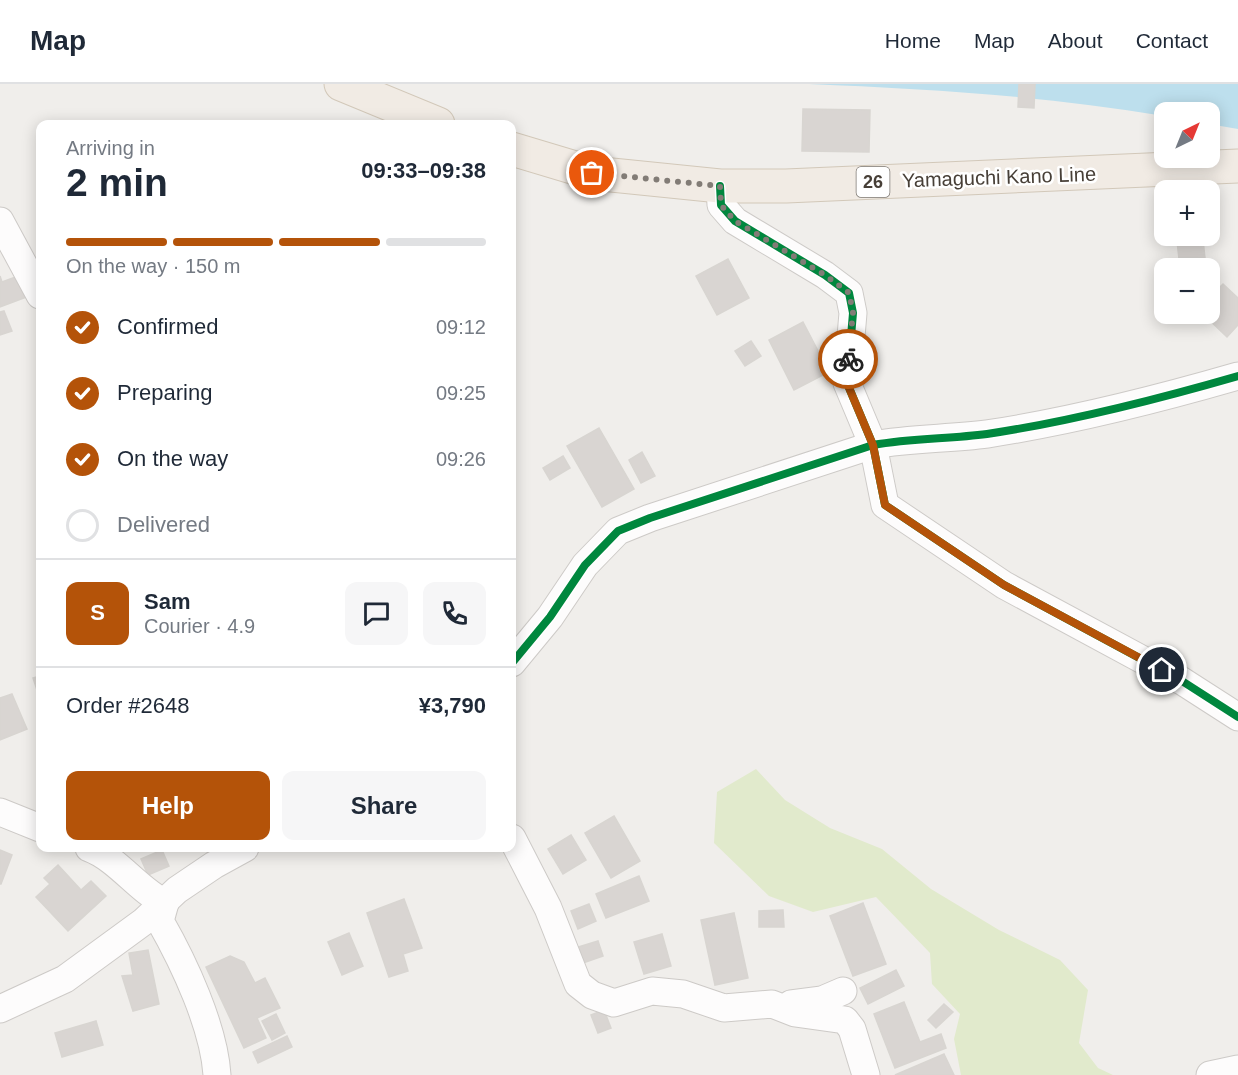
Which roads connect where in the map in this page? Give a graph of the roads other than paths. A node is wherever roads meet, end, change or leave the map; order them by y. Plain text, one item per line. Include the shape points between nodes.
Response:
1 (341, 84) edge
2 (428, 120) edge
3 (516, 150) edge
4 (1238, 166) edge
5 (720, 186) junction
6 (0, 221) edge
7 (36, 288) edge
8 (1238, 376) edge
9 (873, 445) junction
10 (516, 658) edge
11 (1238, 717) edge
12 (0, 812) edge
13 (36, 826) edge
14 (516, 846) edge
15 (100, 852) edge
16 (237, 852) edge
17 (165, 903) junction
18 (843, 991) dead end
19 (772, 1004) junction
20 (0, 1009) edge
21 (1238, 1069) edge
22 (217, 1075) edge
23 (866, 1075) edge
24 (1210, 1075) edge

1 - 2 main road
3 - 5 main road, Yamaguchi Kano Line / 26 via 592,173
4 - 5 main road, Yamaguchi Kano Line / 26
5 - 9 street via 721,205 735,221 849,293 853,313 847,383
6 - 7 street
8 - 9 street via 1104,412 985,434
9 - 10 street via 618,531 585,565
9 - 11 street via 885,505 1004,585 1182,681
12 - 13 street
14 - 19 street via 548,908 578,984 592,995 614,1003 652,991 683,994 724,1008
15 - 17 street via 151,896
16 - 17 street via 177,890
17 - 20 street via 64,979
17 - 22 street via 160,921 177,950 199,1004
18 - 19 street via 822,1000
19 - 23 street via 795,1013 845,1020 852,1029
21 - 24 street

